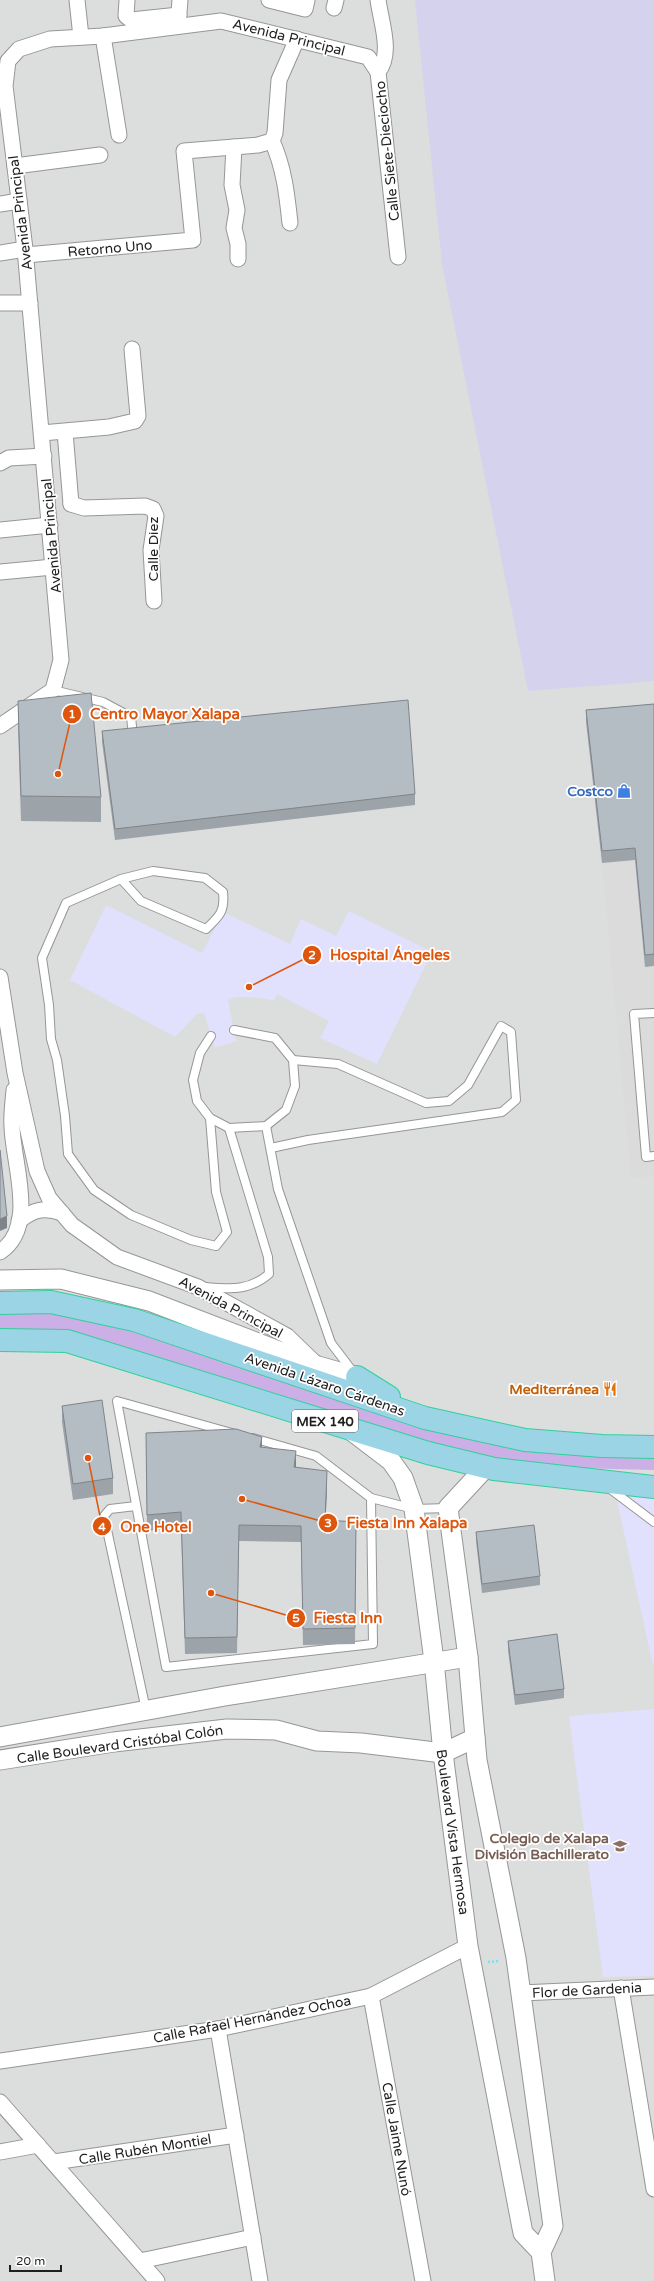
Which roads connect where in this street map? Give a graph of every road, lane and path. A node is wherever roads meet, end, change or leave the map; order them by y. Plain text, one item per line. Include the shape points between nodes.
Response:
1 (77, 0) edge
2 (127, 0) edge
3 (180, 0) edge
4 (378, 0) edge
5 (274, 1) edge
6 (306, 4) edge
7 (178, 21) junction
8 (103, 36) junction
9 (81, 37) junction
10 (297, 39) junction
11 (4, 60) edge
12 (378, 72) junction
13 (119, 135) dead end
14 (272, 141) junction
15 (234, 147) junction
16 (6, 150) edge
17 (100, 155) dead end
18 (15, 166) junction
19 (19, 201) junction
20 (0, 204) edge
21 (290, 223) dead end
22 (26, 252) junction
23 (0, 253) edge
24 (398, 257) dead end
25 (238, 259) dead end
26 (30, 303) junction
27 (0, 304) edge
28 (132, 349) dead end
29 (64, 432) junction
30 (42, 433) junction
31 (44, 456) junction
32 (0, 463) edge
33 (71, 504) junction
34 (49, 510) junction
35 (50, 525) junction
36 (0, 530) edge
37 (53, 567) junction
38 (0, 572) edge
39 (154, 601) dead end
40 (53, 690) junction
41 (0, 726) edge
42 (133, 736) edge
43 (122, 879) junction
44 (1, 986) edge
45 (654, 1013) edge
46 (234, 1030) dead end
47 (211, 1036) dead end
48 (293, 1060) junction
49 (15, 1073) junction
50 (210, 1118) junction
51 (266, 1126) junction
52 (229, 1128) junction
53 (271, 1148) junction
54 (654, 1156) edge
55 (62, 1214) junction
56 (19, 1221) junction
57 (0, 1252) edge
58 (0, 1280) edge
59 (198, 1287) junction
60 (0, 1303) edge
61 (0, 1340) edge
62 (318, 1366) junction
63 (357, 1377) junction
64 (425, 1418) junction
65 (348, 1428) junction
66 (654, 1447) edge
67 (486, 1467) junction
68 (602, 1482) junction
69 (654, 1487) edge
70 (371, 1498) junction
71 (136, 1506) junction
72 (448, 1508) junction
73 (414, 1509) junction
74 (654, 1522) edge
75 (468, 1657) junction
76 (434, 1661) junction
77 (146, 1710) junction
78 (0, 1736) edge
79 (475, 1738) junction
80 (443, 1753) junction
81 (0, 1760) edge
82 (470, 1955) junction
83 (516, 1958) junction
84 (654, 1987) edge
85 (621, 1988) junction
86 (521, 1993) junction
87 (371, 1996) junction
88 (218, 2029) junction
89 (0, 2061) edge
90 (0, 2102) edge
91 (236, 2135) junction
92 (38, 2145) junction
93 (0, 2152) edge
94 (54, 2162) junction
95 (654, 2189) edge
96 (252, 2237) junction
97 (541, 2252) junction
98 (140, 2261) junction
99 (157, 2281) edge
100 (260, 2281) edge
101 (423, 2281) edge
102 (545, 2281) edge

1 - 9 street
2 - 7 street via 126,16 130,20
3 - 7 street
4 - 12 street, Calle Siete-Dieciocho via 386,54 384,64
5 - 6 street
7 - 8 street, Avenida Principal
7 - 10 street, Avenida Principal via 221,21
8 - 9 street, Avenida Principal
8 - 13 street
9 - 11 street, Avenida Principal via 50,38 19,49
10 - 12 street, Avenida Principal via 368,57
10 - 14 street via 279,80
11 - 16 street, Avenida Principal
12 - 24 street, Calle Siete-Dieciocho
14 - 15 street
14 - 21 street via 286,184
15 - 22 street, Retorno Uno via 184,151 193,240
15 - 25 street via 232,185 238,210 234,228
16 - 18 street, Avenida Principal
17 - 18 street
18 - 19 street, Avenida Principal
19 - 20 street
19 - 22 street, Avenida Principal
22 - 23 street, Retorno Uno
22 - 26 street, Avenida Principal
26 - 27 street
26 - 30 street, Avenida Principal
28 - 29 street via 138,416 135,421
29 - 30 street
29 - 33 street
30 - 31 street, Avenida Principal
31 - 32 street via 9,458
31 - 34 street, Avenida Principal
33 - 34 street, Calle Diez via 68,508
33 - 39 street, Calle Diez via 84,508 145,506 153,509 156,516 151,550
34 - 35 street, Avenida Principal
35 - 36 street
35 - 37 street, Avenida Principal
37 - 38 street
37 - 40 street, Avenida Principal via 61,660
40 - 41 street
40 - 42 lane via 103,702 131,717
43 - 43 lane via 153,871 205,878 223,892 224,907 216,920 206,929 141,901
43 - 50 lane via 66,903 42,958 51,1039 66,1116 68,1154 94,1190 131,1215 191,1240 216,1246 227,1232 216,1192
44 - 49 street, Avenida Principal
45 - 54 lane via 634,1014 646,1157
46 - 48 lane via 275,1038
47 - 50 lane via 200,1053 193,1080 197,1101
48 - 51 lane via 296,1086 286,1110
48 - 53 lane via 338,1064 426,1103 449,1102 468,1085 501,1026 511,1032 516,1100 502,1112 308,1140
49 - 55 street, Avenida Principal via 37,1171 49,1198
49 - 56 street, Avenida Principal via 12,1127 19,1179
50 - 52 lane
51 - 52 lane
51 - 53 lane
52 - 59 lane via 268,1257 269,1274 259,1282 239,1289
53 - 63 lane via 278,1189 331,1343
55 - 56 street via 51,1209 40,1210 29,1213
55 - 59 street, Avenida Principal via 72,1225 117,1257
56 - 57 street, Avenida Principal via 17,1234
58 - 62 street, Avenida Lázaro Cárdenas via 62,1278 149,1300
59 - 62 street, Avenida Principal via 286,1336
60 - 64 highway, Avenida Lázaro Cárdenas / MEX 140 via 51,1302 134,1320
61 - 65 highway, MEX 140 via 66,1341
62 - 63 street, Avenida Lázaro Cárdenas
63 - 64 highway
64 - 66 highway, Avenida Lázaro Cárdenas / MEX 140 via 525,1440
65 - 67 highway, MEX 140 via 428,1453
65 - 73 street, Boulevard Vista Hermosa via 391,1461 403,1478
67 - 68 highway, MEX 140
67 - 72 street
68 - 69 highway, MEX 140
68 - 74 lane
70 - 71 lane via 316,1456 117,1401
70 - 71 lane via 373,1644 166,1667
70 - 73 lane
71 - 77 lane via 110,1509 104,1516
72 - 73 lane
72 - 75 street
73 - 76 street, Boulevard Vista Hermosa
75 - 76 street, Calle Boulevard Cristóbal Colón
75 - 79 street
76 - 77 street, Calle Boulevard Cristóbal Colón
76 - 80 street, Boulevard Vista Hermosa
77 - 78 street, Calle Boulevard Cristóbal Colón
79 - 80 street
79 - 83 street
80 - 81 street, Calle Boulevard Cristóbal Colón via 361,1743 317,1741 276,1730 227,1729 114,1742
80 - 82 street, Boulevard Vista Hermosa
82 - 83 path
82 - 87 street, Calle Rafael Hernández Ochoa
82 - 97 street, Boulevard Vista Hermosa via 522,2233
83 - 86 street
84 - 85 street, Flor de Gardenia
85 - 86 street, Flor de Gardenia
85 - 95 street
86 - 97 street via 553,2226
87 - 88 street, Calle Rafael Hernández Ochoa
87 - 101 street, Calle Jaime Nunó
88 - 89 street, Calle Rafael Hernández Ochoa
88 - 91 street
90 - 92 street
91 - 94 street, Calle Rubén Montiel
91 - 96 street
92 - 93 street
92 - 94 street
94 - 98 street
96 - 98 street
96 - 100 street
97 - 102 street
98 - 99 street

